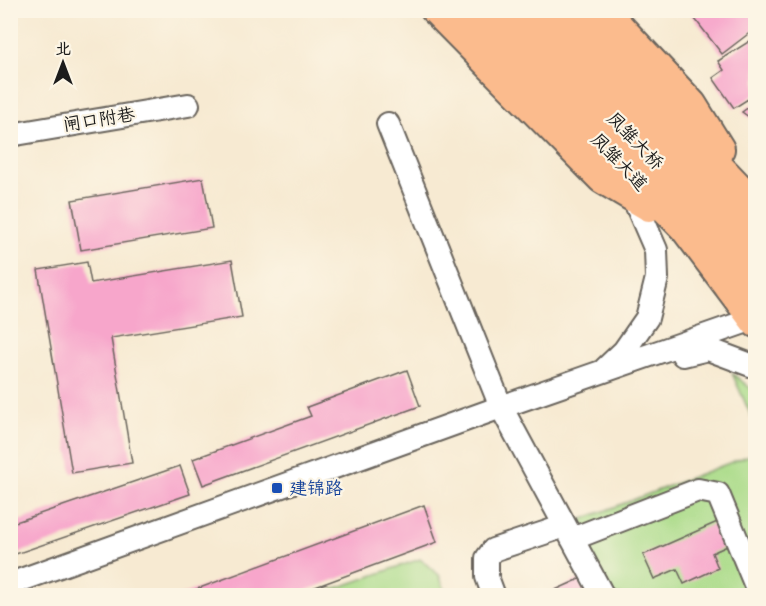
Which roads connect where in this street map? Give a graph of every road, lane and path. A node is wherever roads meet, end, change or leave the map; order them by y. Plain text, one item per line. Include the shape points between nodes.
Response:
1 (435, 10) edge
2 (472, 10) edge
3 (507, 10) edge
4 (537, 10) edge
5 (569, 10) edge
6 (604, 10) edge
7 (188, 105) dead end
8 (388, 124) dead end
9 (10, 135) edge
10 (633, 197) junction
11 (751, 200) edge
12 (685, 229) junction
13 (756, 247) edge
14 (756, 280) edge
15 (755, 320) edge
16 (756, 367) edge
17 (602, 372) junction
18 (501, 407) junction
19 (569, 532) junction
20 (10, 584) edge
21 (756, 586) edge
22 (494, 596) edge
23 (603, 596) edge

1 - 10 main road via 602,178
2 - 12 main road, 凤雏大道
3 - 14 main road, 凤雏大桥 via 705,215
4 - 13 main road, 凤雏大桥 via 722,204
5 - 11 main road
6 - 11 main road via 692,104
7 - 9 street, 闸口附巷
8 - 18 street
10 - 12 main road
10 - 17 street via 657,250 657,278 647,318 624,351
12 - 15 main road, 凤雏大道
15 - 17 street
16 - 17 street via 708,349
17 - 18 street
18 - 19 street
18 - 20 street
19 - 21 street via 698,490 718,494
19 - 22 street via 494,550 487,558 487,577
19 - 23 street

